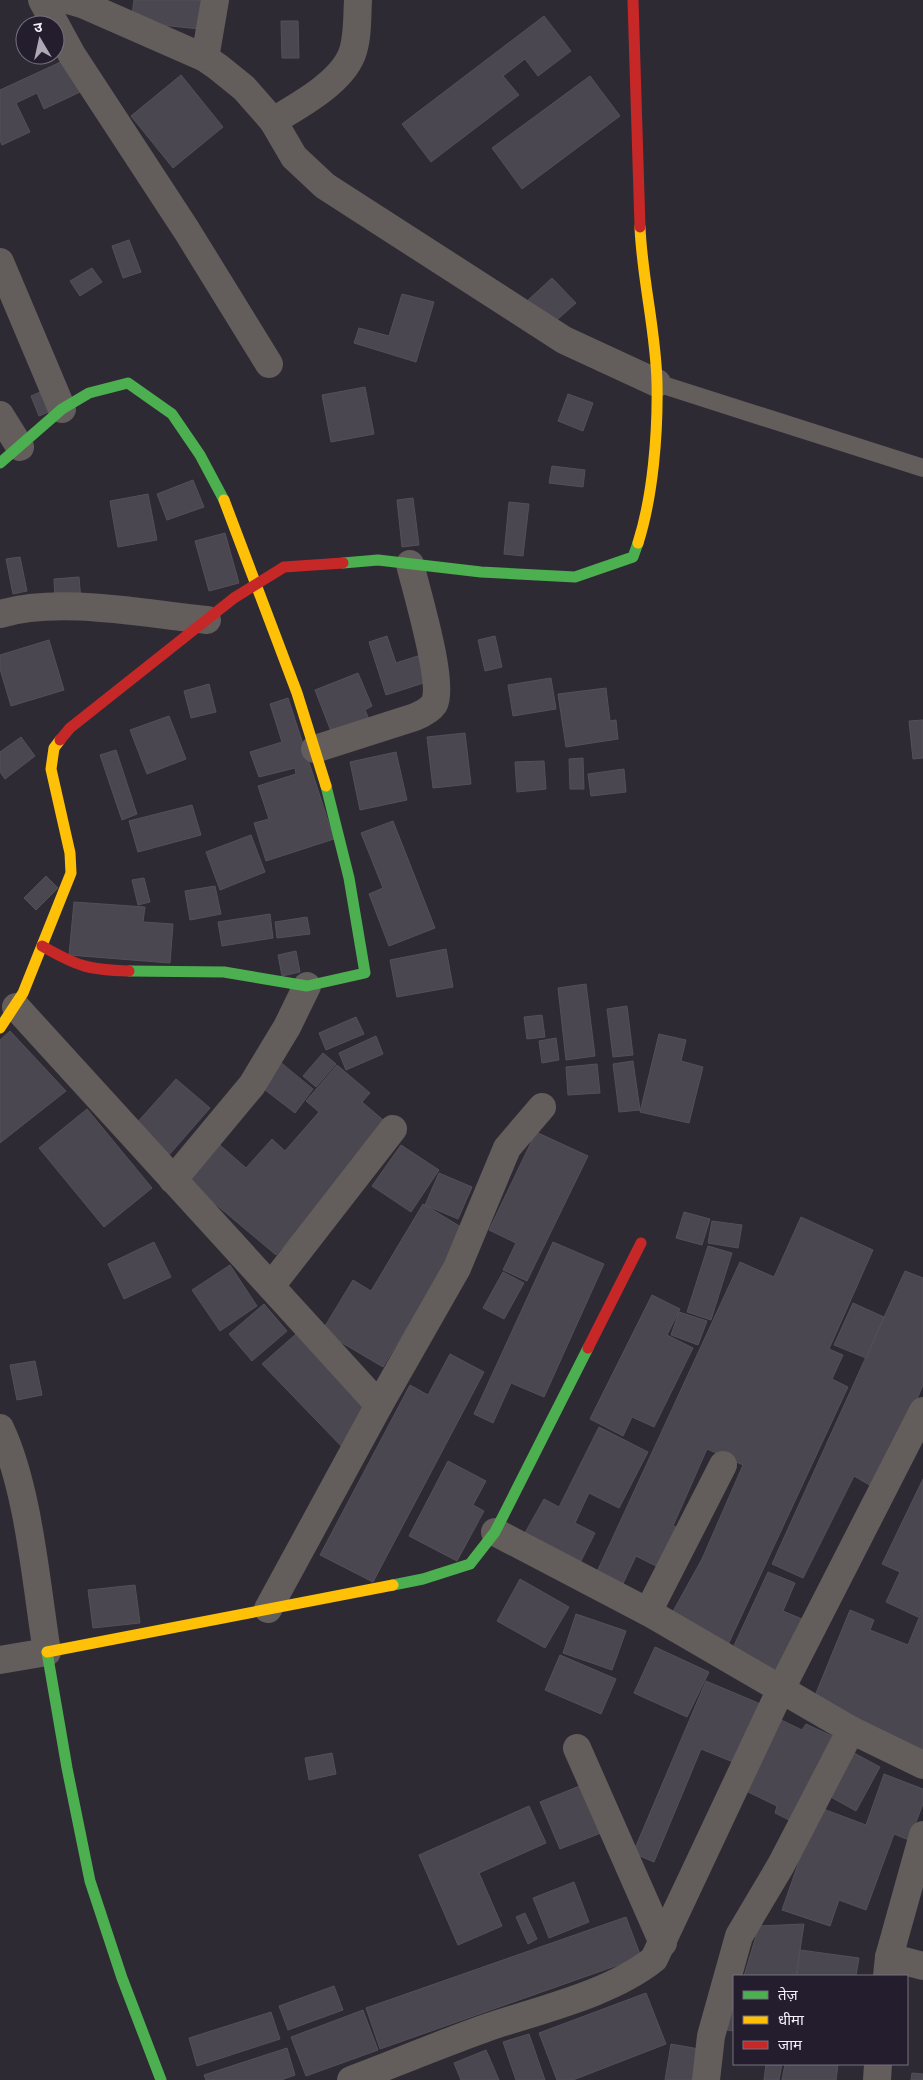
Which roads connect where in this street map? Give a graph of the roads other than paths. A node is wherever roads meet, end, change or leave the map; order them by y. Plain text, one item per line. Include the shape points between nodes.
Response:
1 (42, 0) edge
2 (215, 0) edge
3 (358, 0) edge
4 (633, 0) edge
5 (77, 1) edge
6 (205, 58) junction
7 (273, 122) junction
8 (0, 262) edge
9 (269, 364) dead end
10 (656, 383) junction
11 (62, 409) junction
12 (0, 416) edge
13 (10, 455) edge
14 (923, 468) edge
15 (410, 564) junction
16 (257, 584) junction
17 (0, 614) edge
18 (207, 620) junction
19 (314, 749) junction
20 (42, 946) junction
21 (306, 986) junction
22 (16, 1007) junction
23 (0, 1028) edge
24 (542, 1107) dead end
25 (393, 1129) dead end
26 (173, 1180) junction
27 (641, 1243) dead end
28 (270, 1286) junction
29 (379, 1405) junction
30 (923, 1411) edge
31 (0, 1428) edge
32 (722, 1466) dead end
33 (494, 1532) junction
34 (268, 1609) junction
35 (648, 1612) junction
36 (48, 1652) junction
37 (0, 1660) edge
38 (781, 1689) junction
39 (851, 1730) junction
40 (577, 1748) dead end
41 (923, 1764) edge
42 (923, 1835) edge
43 (663, 1943) junction
44 (888, 1966) edge
45 (923, 1966) edge
46 (878, 2065) edge
47 (161, 2080) edge
48 (351, 2080) edge
49 (706, 2080) edge
50 (877, 2080) edge

1 - 9 street via 72,55
2 - 6 street
3 - 7 street via 352,54 338,76
4 - 10 street via 641,244
5 - 6 street
6 - 7 street via 244,88
7 - 10 street via 294,157 325,186 564,340
8 - 11 street
10 - 14 lane
10 - 15 street via 653,462 642,529 633,557 575,577
11 - 13 street
11 - 16 street via 89,393 128,383 172,414 224,500
12 - 13 street
15 - 16 street via 378,560 284,567
15 - 19 street via 437,678 434,703 428,711 416,717
16 - 18 street
16 - 19 street
17 - 18 street via 45,606
18 - 20 street via 70,728 54,748 51,769 70,853 70,873
19 - 21 street via 330,798 349,878 365,973
20 - 21 street via 68,962 94,970 224,972
20 - 22 street
21 - 26 street via 252,1085
22 - 23 street
22 - 26 street
24 - 29 street via 507,1148 457,1268
25 - 28 street
26 - 28 street
27 - 33 street
28 - 29 street
29 - 34 street
30 - 38 street
31 - 36 street via 16,1474 25,1515
32 - 35 street
33 - 34 street via 470,1564 423,1580
33 - 35 street
34 - 36 street
35 - 38 street
36 - 37 street
36 - 47 street via 90,1882
38 - 39 street
38 - 43 street
39 - 41 street
39 - 49 street via 781,1865 739,1936 711,2036
40 - 43 street
42 - 44 street
43 - 48 street via 654,1959 632,1974 552,2008 487,2028
44 - 45 street
46 - 50 street

